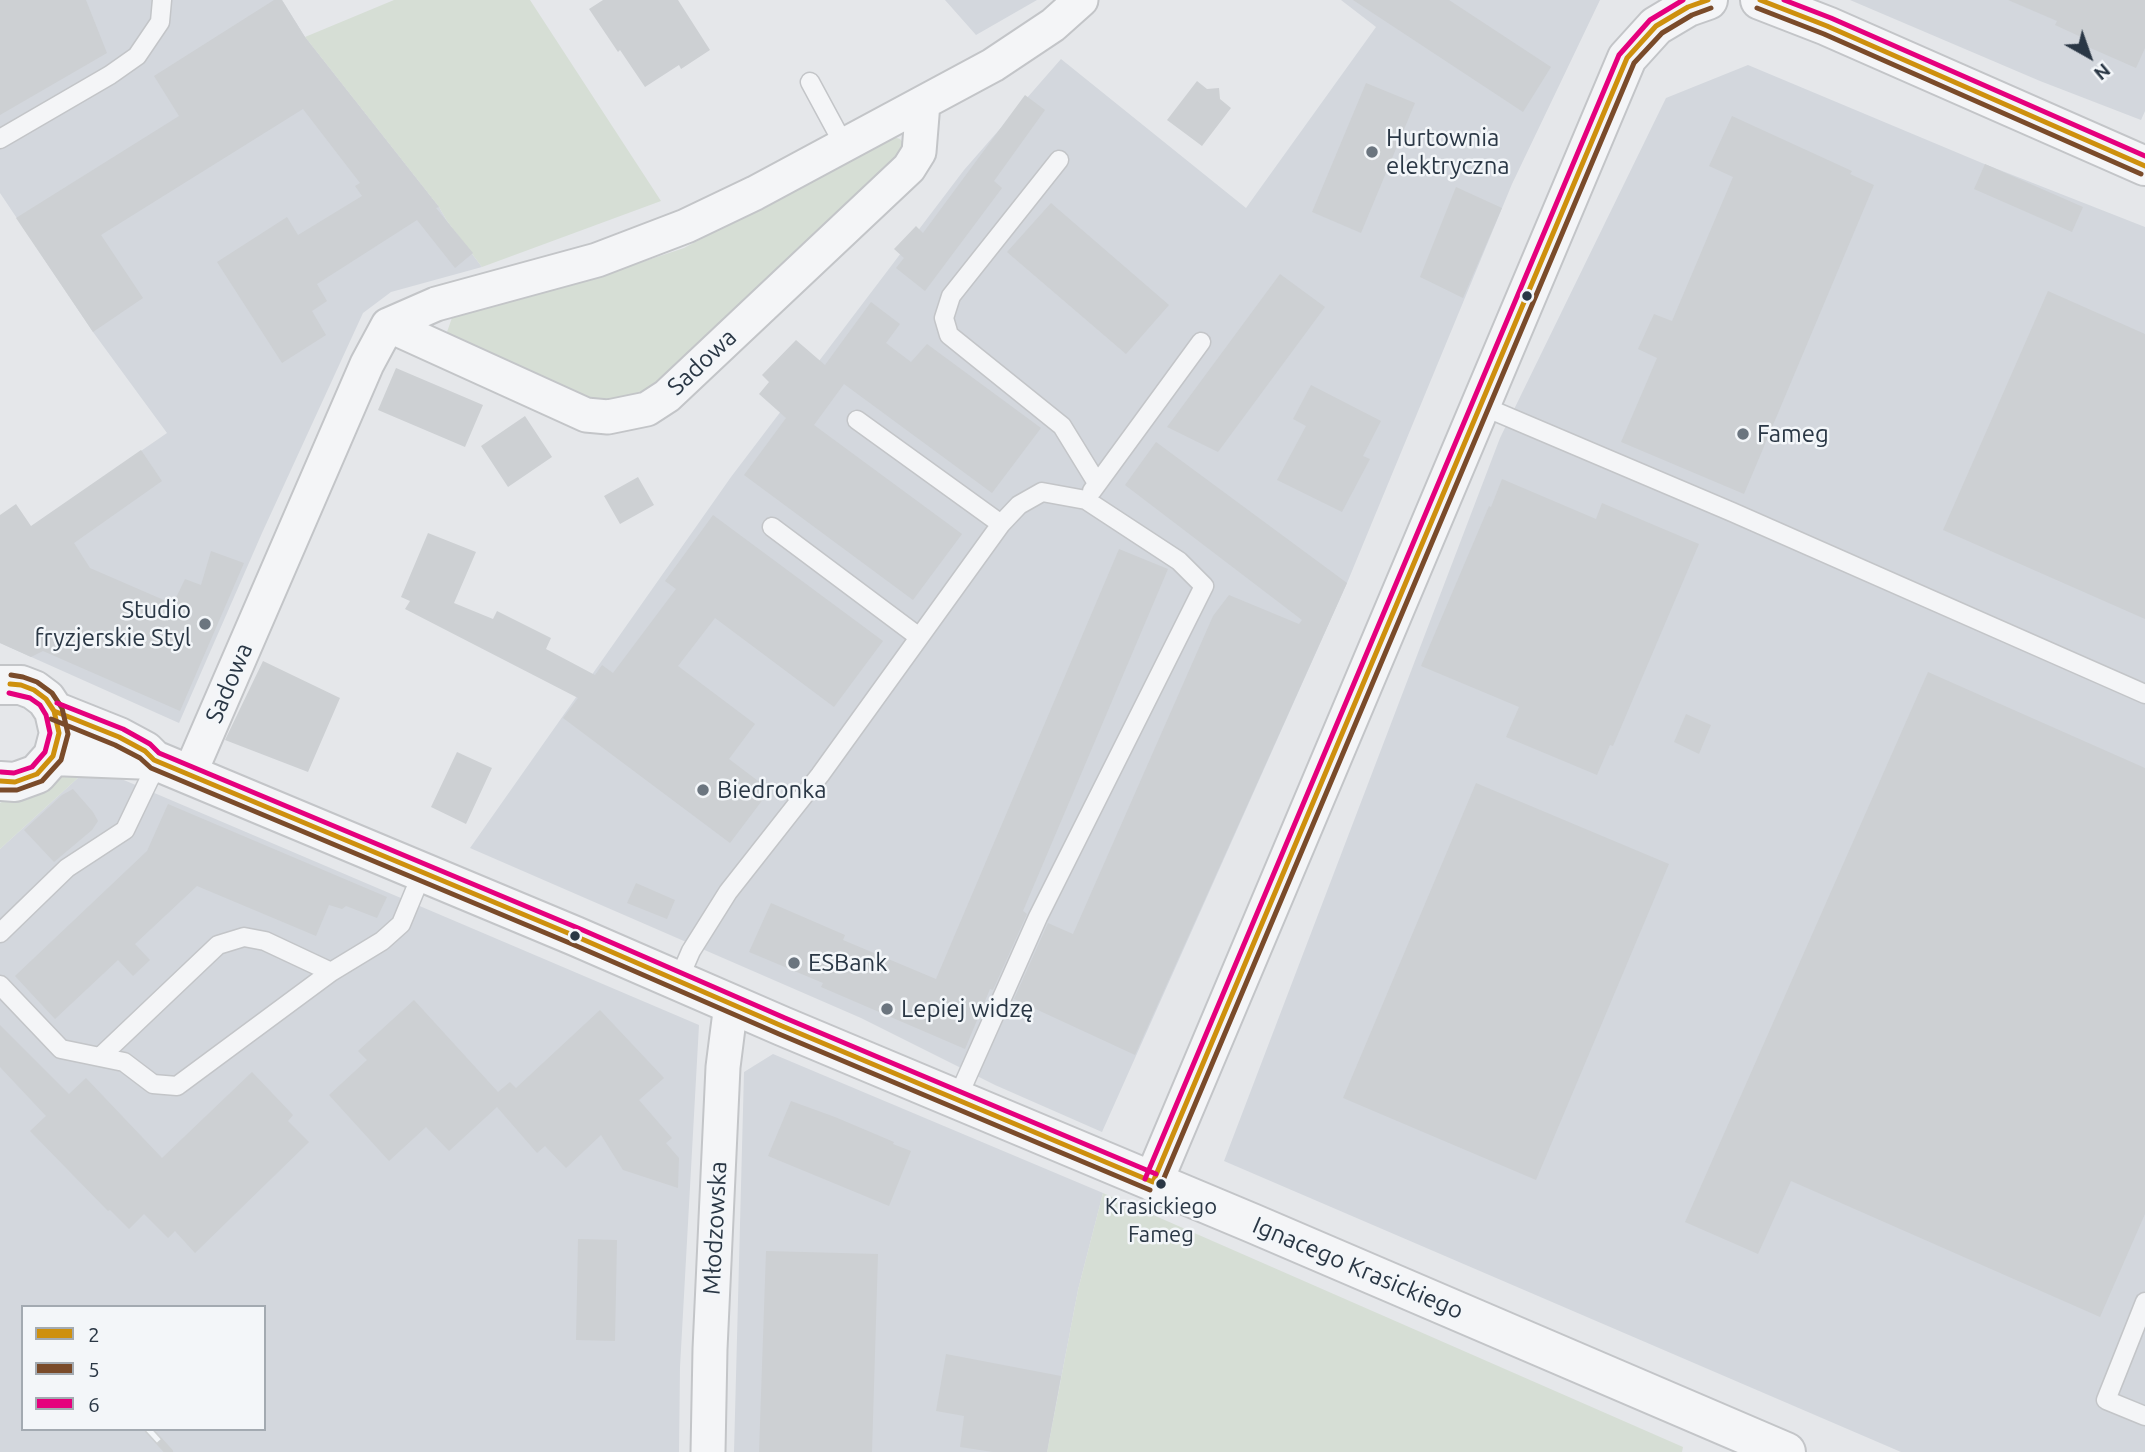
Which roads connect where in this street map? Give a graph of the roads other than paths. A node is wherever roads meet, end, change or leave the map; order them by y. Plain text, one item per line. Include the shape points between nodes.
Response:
1 (162, 0) edge
2 (1081, 0) edge
3 (1708, 0) edge
4 (1760, 0) edge
5 (810, 82) dead end
6 (923, 103) junction
7 (0, 139) edge
8 (844, 145) junction
9 (1059, 160) dead end
10 (2145, 166) edge
11 (388, 325) junction
12 (1201, 342) dead end
13 (1480, 405) junction
14 (857, 420) dead end
15 (1097, 483) junction
16 (1086, 500) junction
17 (1001, 524) junction
18 (772, 527) dead end
19 (919, 637) junction
20 (0, 685) edge
21 (2145, 694) edge
22 (54, 711) junction
23 (53, 756) junction
24 (168, 765) junction
25 (0, 781) edge
26 (423, 872) junction
27 (0, 933) edge
28 (331, 972) junction
29 (678, 981) junction
30 (0, 985) edge
31 (731, 1004) junction
32 (100, 1057) junction
33 (957, 1099) junction
34 (1153, 1182) junction
35 (2145, 1302) edge
36 (2145, 1416) edge
37 (708, 1452) edge
38 (1786, 1452) edge

1 - 7 lane via 160,22 137,56
2 - 6 street via 1026,44
3 - 13 street via 1656,26 1627,58
4 - 10 street
5 - 8 lane
6 - 8 street
6 - 11 street, Sadowa via 919,152 909,168 667,397 647,409 586,415
8 - 11 street via 686,226 597,260 436,304
9 - 15 lane via 951,296 944,318 949,335 1062,426
11 - 24 street, Sadowa
12 - 15 lane
13 - 21 lane
13 - 34 street
14 - 17 lane
15 - 16 lane
16 - 17 lane via 1042,492 1019,505
16 - 33 lane via 1179,561 1204,586 1038,916
17 - 19 lane
18 - 19 lane
19 - 29 lane via 728,892
20 - 22 street via 34,690
22 - 23 street via 59,733
22 - 24 street, Ignacego Krasickiego via 119,737
23 - 24 street, Ignacego Krasickiego
23 - 25 street via 27,779
24 - 26 street, Ignacego Krasickiego
24 - 27 lane via 149,780 125,830 67,868
26 - 28 lane via 401,924
26 - 29 street, Ignacego Krasickiego
28 - 32 lane via 177,1086 153,1084 124,1062
28 - 32 lane via 265,941 244,937 218,946
29 - 31 street, Ignacego Krasickiego
30 - 32 lane via 61,1049
31 - 33 street, Ignacego Krasickiego
31 - 37 street, Młodzowska via 723,1067
33 - 34 street, Ignacego Krasickiego
34 - 38 street, Ignacego Krasickiego
35 - 36 lane via 2106,1400

